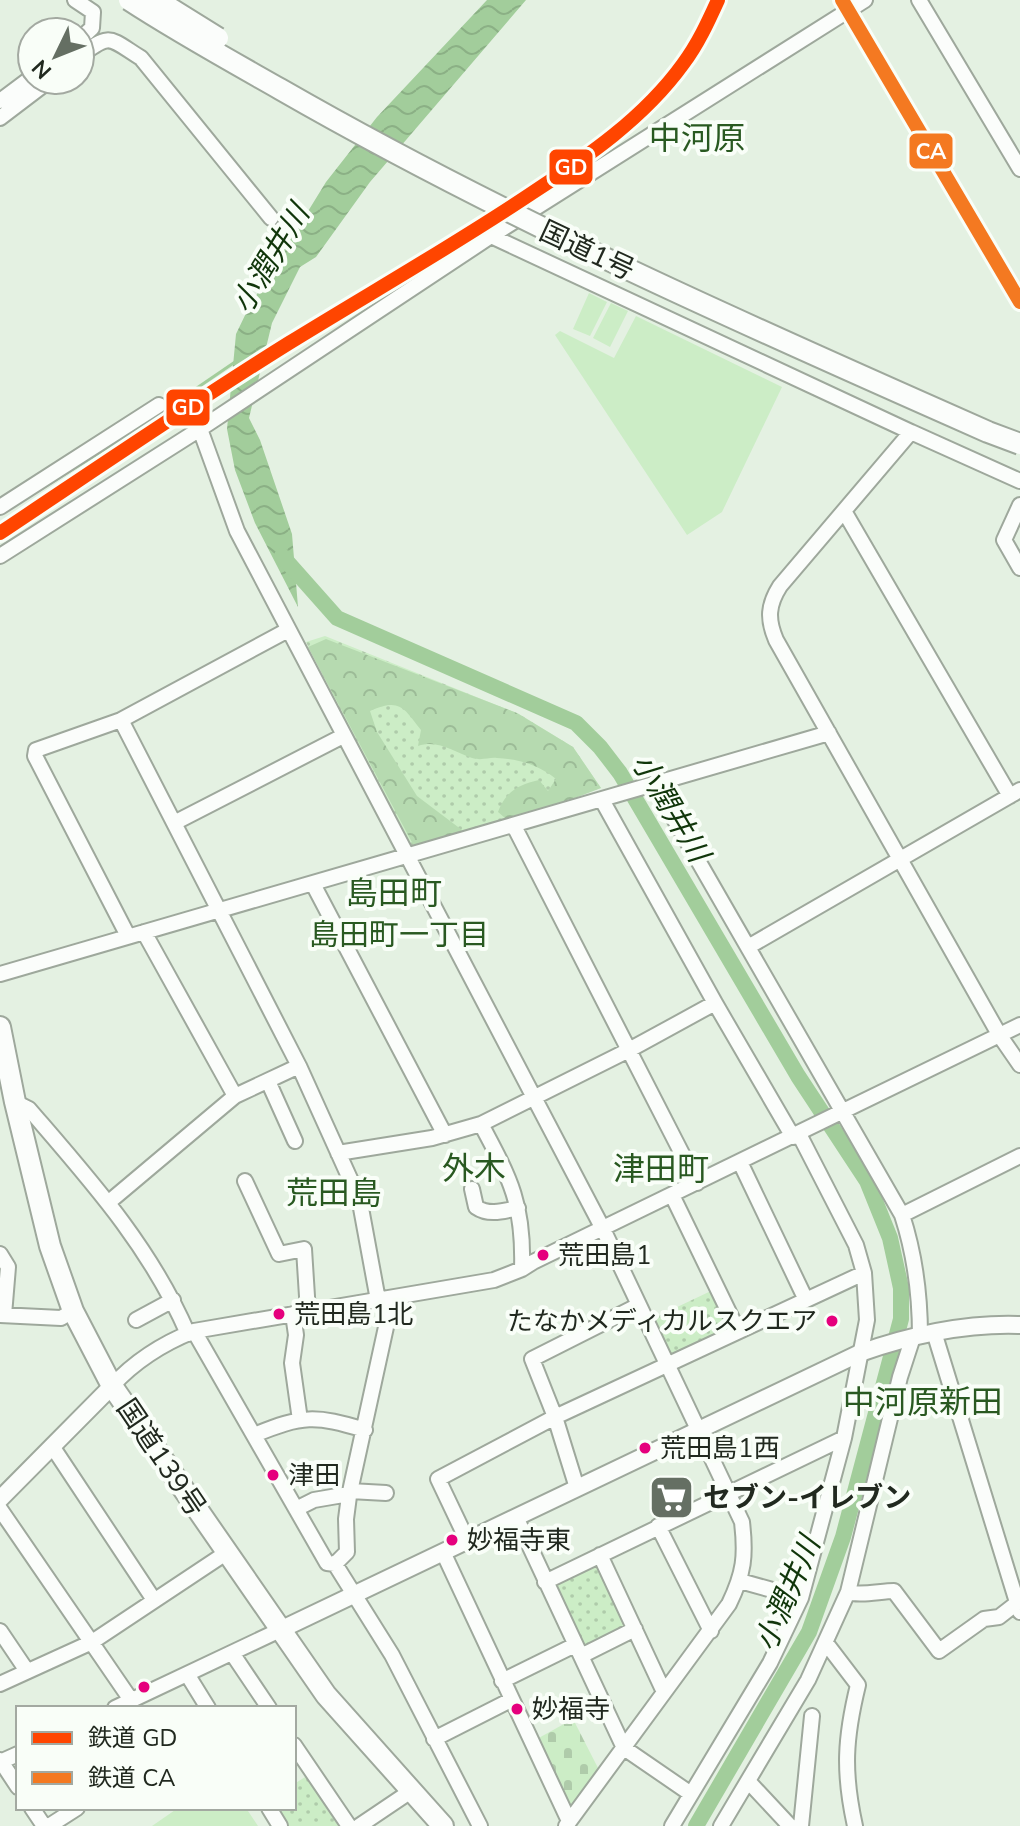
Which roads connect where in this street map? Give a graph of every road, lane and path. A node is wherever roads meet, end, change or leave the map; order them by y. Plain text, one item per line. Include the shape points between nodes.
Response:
1 (75, 0) edge
2 (129, 0) edge
3 (157, 0) edge
4 (865, 0) edge
5 (919, 0) edge
6 (93, 16) edge
7 (96, 44) edge
8 (29, 96) edge
9 (0, 118) edge
10 (1020, 169) edge
11 (271, 218) dead end
12 (491, 236) junction
13 (159, 405) dead end
14 (200, 429) junction
15 (1020, 430) edge
16 (911, 432) junction
17 (1020, 444) edge
18 (1020, 481) edge
19 (1020, 505) edge
20 (0, 507) edge
21 (844, 511) junction
22 (0, 556) edge
23 (1020, 568) edge
24 (288, 630) junction
25 (121, 720) junction
26 (829, 733) junction
27 (343, 736) junction
28 (650, 785) junction
29 (1015, 793) edge
30 (605, 799) junction
31 (174, 823) junction
32 (514, 826) junction
33 (408, 856) junction
34 (900, 858) junction
35 (313, 884) junction
36 (221, 911) junction
37 (144, 932) junction
38 (128, 936) junction
39 (748, 947) junction
40 (0, 974) edge
41 (715, 1003) junction
42 (1020, 1025) edge
43 (0, 1027) edge
44 (1000, 1036) junction
45 (629, 1050) junction
46 (1020, 1065) edge
47 (299, 1066) junction
48 (268, 1081) junction
49 (235, 1096) junction
50 (534, 1096) junction
51 (15, 1102) junction
52 (843, 1112) junction
53 (481, 1124) junction
54 (445, 1135) junction
55 (796, 1135) junction
56 (295, 1141) dead end
57 (338, 1153) junction
58 (1020, 1156) edge
59 (740, 1162) junction
60 (245, 1181) dead end
61 (697, 1183) junction
62 (472, 1189) dead end
63 (672, 1195) junction
64 (109, 1202) junction
65 (518, 1208) junction
66 (902, 1215) junction
67 (603, 1229) junction
68 (0, 1254) edge
69 (522, 1269) junction
70 (864, 1273) junction
71 (173, 1300) junction
72 (382, 1300) junction
73 (806, 1300) junction
74 (639, 1305) junction
75 (73, 1311) junction
76 (300, 1313) junction
77 (2, 1315) edge
78 (136, 1320) dead end
79 (1020, 1325) edge
80 (738, 1331) junction
81 (191, 1332) junction
82 (919, 1336) junction
83 (863, 1352) junction
84 (669, 1363) junction
85 (112, 1386) junction
86 (555, 1417) junction
87 (300, 1420) junction
88 (700, 1429) junction
89 (365, 1430) junction
90 (254, 1435) junction
91 (844, 1438) junction
92 (52, 1446) junction
93 (577, 1488) junction
94 (350, 1492) junction
95 (729, 1492) junction
96 (386, 1493) dead end
97 (0, 1499) edge
98 (0, 1509) edge
99 (296, 1509) junction
100 (516, 1517) junction
101 (658, 1526) junction
102 (467, 1540) junction
103 (443, 1552) junction
104 (226, 1553) junction
105 (600, 1555) junction
106 (335, 1564) junction
107 (740, 1581) junction
108 (545, 1582) junction
109 (848, 1592) junction
110 (354, 1594) junction
111 (801, 1598) junction
112 (154, 1600) junction
113 (1018, 1608) edge
114 (635, 1629) junction
115 (280, 1630) junction
116 (0, 1631) edge
117 (711, 1631) junction
118 (92, 1642) junction
119 (826, 1643) junction
120 (578, 1651) junction
121 (232, 1653) junction
122 (27, 1671) junction
123 (187, 1674) junction
124 (502, 1681) junction
125 (0, 1684) edge
126 (664, 1692) junction
127 (131, 1700) junction
128 (511, 1700) junction
129 (119, 1706) edge
130 (207, 1706) edge
131 (268, 1706) edge
132 (812, 1716) dead end
133 (434, 1739) junction
134 (296, 1748) edge
135 (624, 1748) junction
136 (0, 1762) edge
137 (748, 1781) junction
138 (16, 1784) edge
139 (411, 1791) junction
140 (691, 1794) junction
141 (34, 1810) edge
142 (74, 1810) edge
143 (568, 1824) edge
144 (46, 1826) edge
145 (349, 1826) edge
146 (359, 1826) edge
147 (443, 1826) edge
148 (480, 1826) edge
149 (672, 1826) edge
150 (721, 1826) edge
151 (790, 1826) edge
152 (801, 1826) edge
153 (855, 1826) edge

1 - 6 street
2 - 17 highway, 国道1号, bridge via 321,113 518,218 752,328
3 - 15 highway, 国道1号, bridge via 334,105 548,219
4 - 12 street
5 - 10 street
7 - 11 street via 112,40 141,58
8 - 9 street
12 - 14 street
12 - 16 street
13 - 20 street
14 - 22 street
14 - 24 street via 237,531
16 - 18 street
16 - 21 street
19 - 23 street via 1004,540
21 - 26 street via 780,586 769,610 776,640
21 - 29 street
24 - 25 street
24 - 27 street
25 - 31 street
25 - 38 street via 36,750 35,756
26 - 28 street
26 - 34 street
27 - 31 street
27 - 33 street
28 - 30 street
28 - 39 street
29 - 34 street
30 - 32 street
30 - 41 street
31 - 36 street
32 - 33 street
32 - 45 street
33 - 35 street
33 - 50 street
34 - 39 street
34 - 44 street
35 - 36 street
35 - 54 street
36 - 37 street
36 - 47 street
37 - 38 street
37 - 49 street
38 - 40 street
39 - 52 street
41 - 45 street
41 - 55 street
42 - 44 street
43 - 51 highway, 国道139号
44 - 46 street
44 - 52 street
45 - 50 street
45 - 61 street
47 - 48 street
47 - 57 street
48 - 49 street
48 - 56 street
49 - 64 street
50 - 53 street
50 - 67 street
51 - 64 street via 29,1109
51 - 75 highway, 国道139号 via 50,1246
52 - 55 street
52 - 66 street
53 - 54 street
53 - 65 street via 510,1178
54 - 57 street
55 - 59 street
55 - 70 street via 842,1214
57 - 72 street via 361,1208
58 - 66 street
59 - 61 street
59 - 73 street
60 - 76 street via 279,1254 304,1249
61 - 63 street
62 - 65 street via 481,1211
63 - 67 street
63 - 80 street
64 - 71 street
65 - 69 street
66 - 82 street via 920,1295
67 - 69 street
67 - 74 street
68 - 77 street via 8,1267
69 - 72 street via 494,1280
70 - 73 street
70 - 83 street
71 - 78 street
71 - 81 street
72 - 76 street
72 - 89 street via 386,1327
73 - 80 street
74 - 84 street
74 - 86 street via 532,1359
75 - 77 street via 61,1318
75 - 85 highway, 国道139号
76 - 81 street
76 - 87 street via 292,1363
79 - 82 main road via 980,1325
80 - 84 street
81 - 85 street via 123,1373
81 - 90 street
82 - 83 main road
82 - 109 street via 900,1377
82 - 113 street
83 - 88 main road
83 - 91 street
84 - 86 street
84 - 88 street
85 - 92 main road
85 - 104 highway, 国道139号
86 - 93 street
86 - 102 street via 438,1479
87 - 89 street via 325,1418
87 - 90 street
88 - 93 main road
88 - 95 street
89 - 94 street
90 - 99 street
91 - 95 street
91 - 111 street
92 - 97 main road
92 - 112 street
93 - 100 main road
94 - 96 street
94 - 99 street
94 - 106 street via 347,1552
95 - 101 street
95 - 107 street via 742,1522 746,1552
98 - 118 street
99 - 106 street via 327,1563
100 - 102 main road
100 - 108 street
101 - 105 street
101 - 117 street
102 - 103 main road
103 - 110 main road
103 - 124 street
104 - 112 street
104 - 115 highway, 国道139号
105 - 108 street
105 - 114 street
106 - 110 street
107 - 111 street
107 - 117 street
108 - 120 street
109 - 113 street via 894,1591 939,1651 984,1619
109 - 119 street
110 - 115 main road
110 - 133 street
111 - 140 street via 770,1663
112 - 118 street
114 - 120 street
114 - 126 street
115 - 121 street
115 - 139 highway, 国道139号 via 326,1695
116 - 122 street
117 - 126 street
118 - 122 street
118 - 127 street
119 - 137 street
119 - 153 street via 858,1685 846,1741
120 - 124 street
120 - 135 street
121 - 123 street
121 - 131 street
122 - 125 street
123 - 127 street
123 - 130 street
124 - 128 street
126 - 135 street
127 - 129 street
128 - 133 street
128 - 143 street
132 - 152 street
133 - 148 street
134 - 145 street
135 - 140 street
135 - 143 street
136 - 138 street
137 - 150 street
137 - 151 street
139 - 146 street
139 - 147 highway, 国道139号
140 - 149 street
141 - 144 street
142 - 144 street

